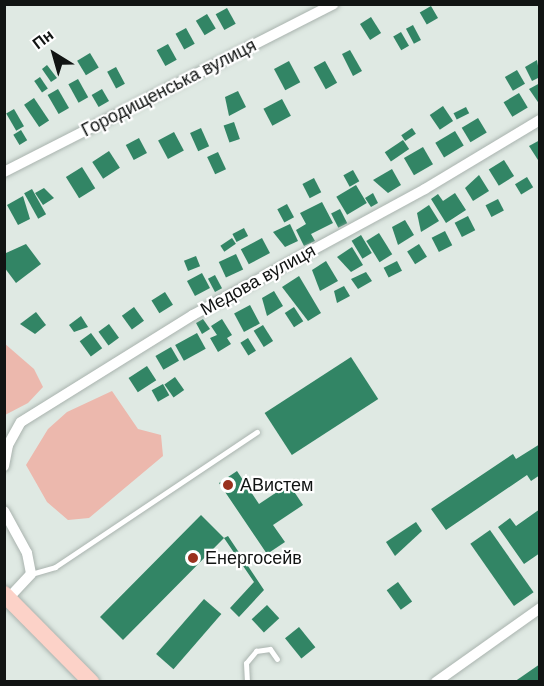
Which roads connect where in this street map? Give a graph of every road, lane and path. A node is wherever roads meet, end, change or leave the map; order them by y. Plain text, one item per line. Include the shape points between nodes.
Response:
1 (334, 4) edge
2 (540, 120) edge
3 (4, 172) edge
4 (257, 432) dead end
5 (4, 466) edge
6 (4, 511) edge
7 (31, 574) junction
8 (7, 596) edge
9 (540, 608) edge
10 (277, 659) dead end
11 (91, 681) edge
12 (247, 681) edge
13 (436, 681) edge

1 - 3 street, Городищенська вулиця
2 - 5 street, Медова вулиця via 425,189 193,315 21,422 8,445
4 - 7 lane via 55,567
6 - 7 street via 27,553
7 - 8 street
8 - 11 main road
9 - 13 street
10 - 12 lane via 270,649 256,651 246,663

